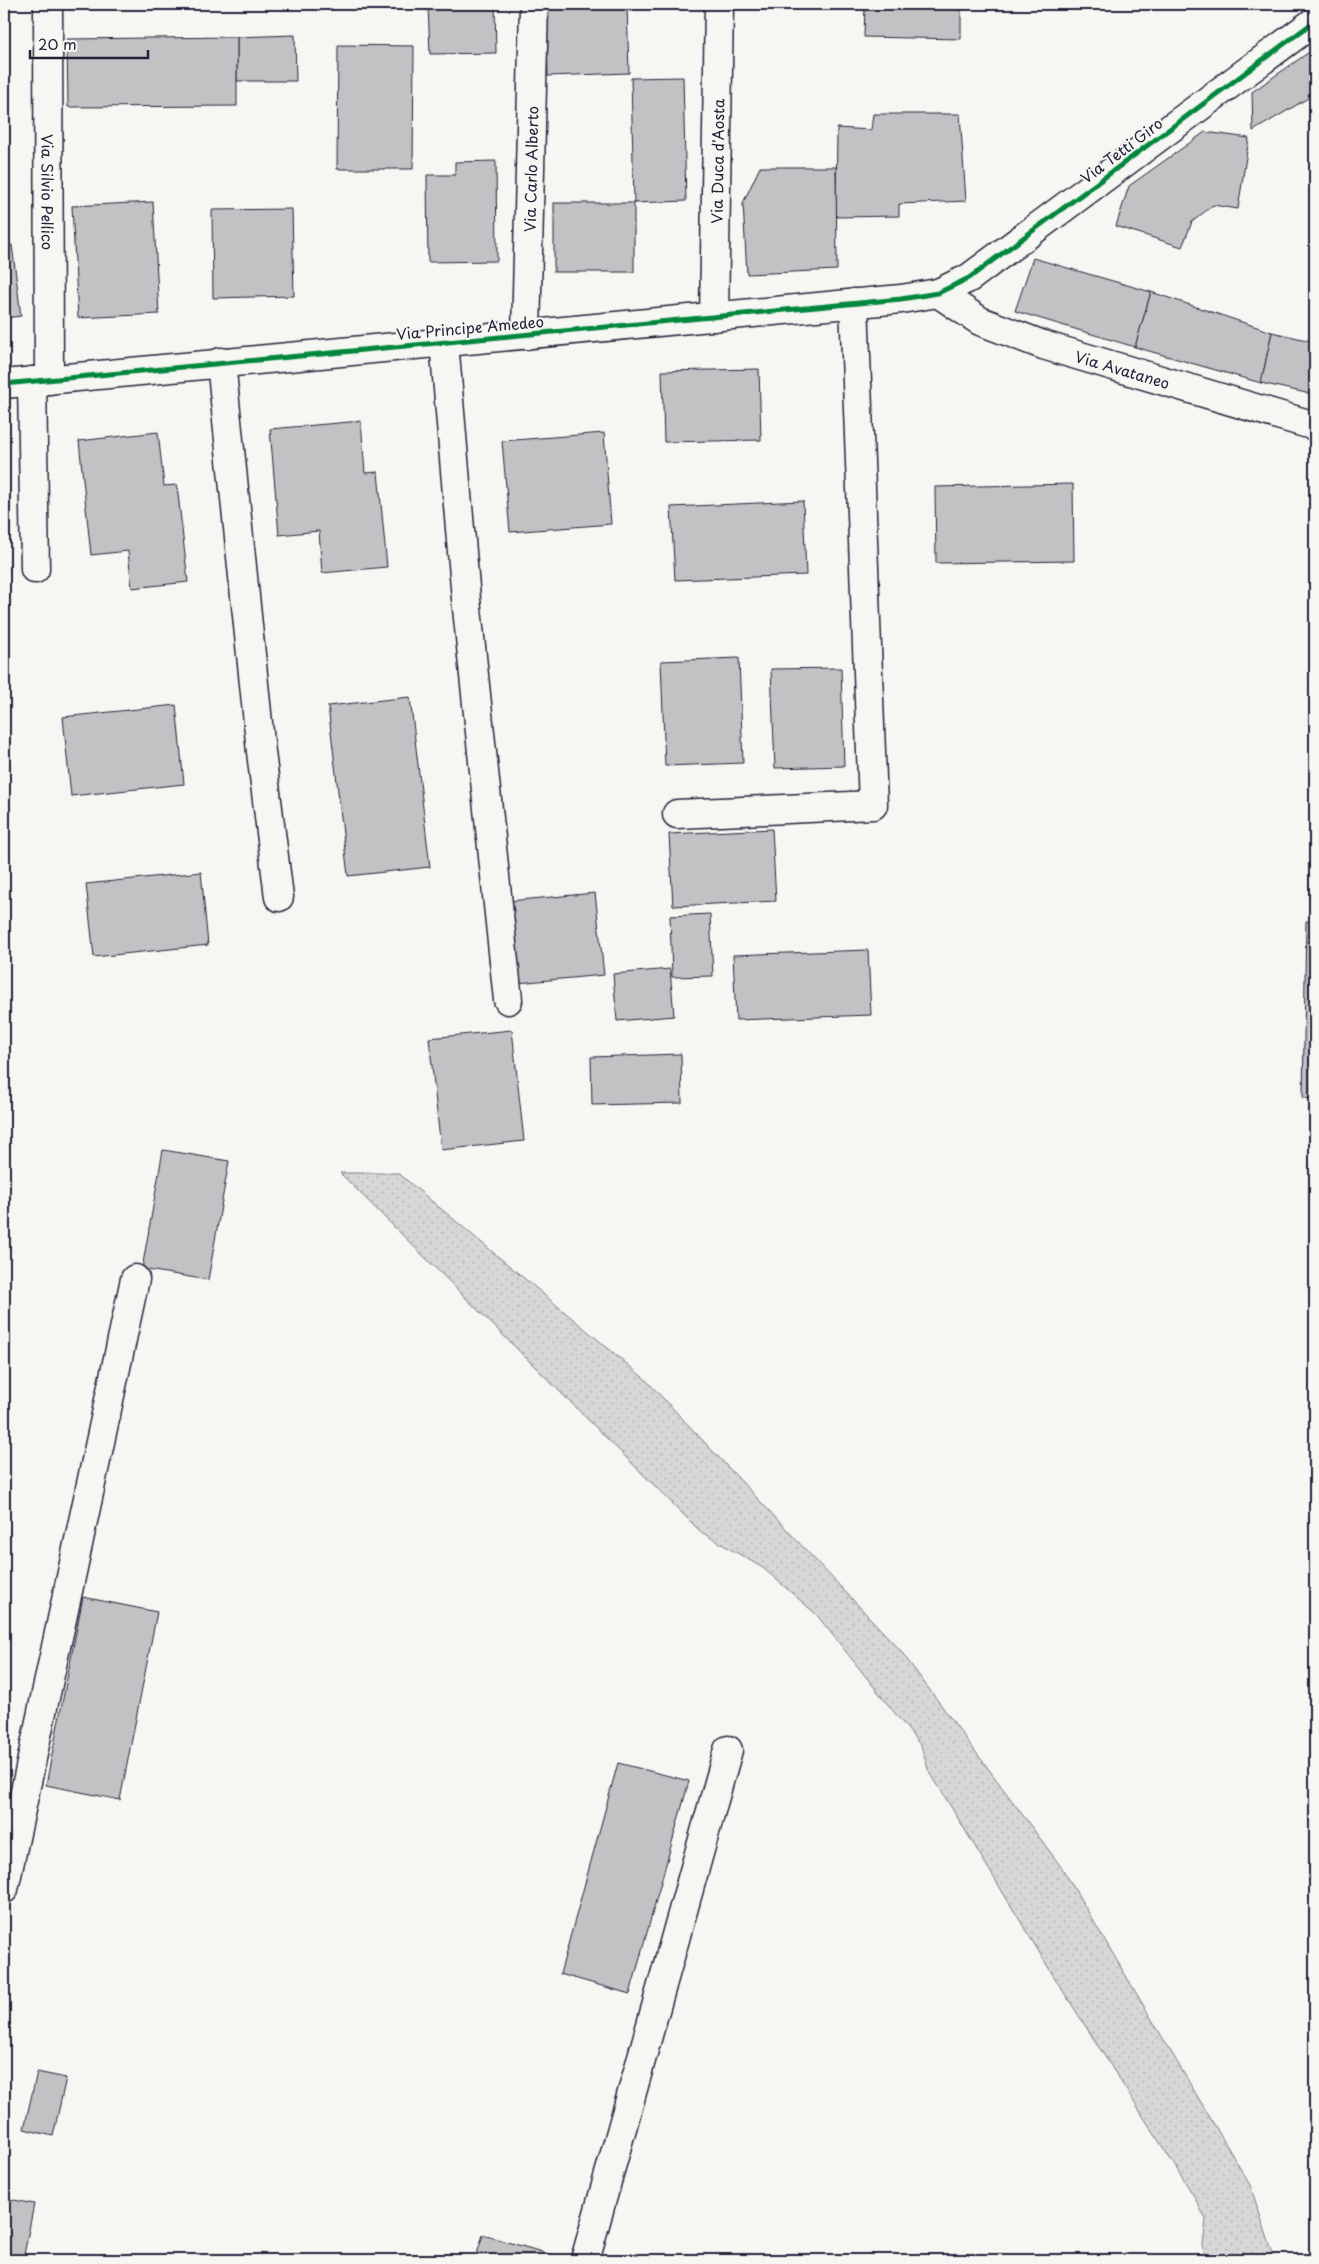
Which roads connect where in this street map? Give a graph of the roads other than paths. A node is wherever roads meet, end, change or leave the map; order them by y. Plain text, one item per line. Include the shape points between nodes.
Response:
1 (48, 4) edge
2 (534, 4) edge
3 (719, 4) edge
4 (1315, 21) edge
5 (938, 293) junction
6 (854, 304) junction
7 (714, 317) junction
8 (526, 334) junction
9 (444, 342) junction
10 (221, 362) junction
11 (40, 381) junction
12 (4, 384) edge
13 (1315, 426) edge
14 (35, 569) dead end
15 (677, 814) dead end
16 (279, 897) dead end
17 (508, 1000) dead end
18 (136, 1279) dead end
19 (728, 1750) dead end
20 (4, 1889) edge
21 (585, 2260) edge

1 - 11 street, Via Silvio Pellico
2 - 8 street, Via Carlo Alberto
3 - 7 street, Via Duca d'Aosta
4 - 5 street, Via Tetti Giro via 969,278
5 - 6 street, Via Principe Amedeo
5 - 13 street, Via Avataneo via 980,321 1043,346
6 - 7 street, Via Principe Amedeo
6 - 15 street via 873,805
7 - 8 street, Via Principe Amedeo
8 - 9 street, Via Principe Amedeo
9 - 10 street, Via Principe Amedeo
9 - 17 street via 466,599
10 - 11 street, Via Principe Amedeo
10 - 16 street
11 - 12 street, Via Principe Amedeo
11 - 14 street, Via Silvio Pellico
18 - 20 street
19 - 21 street

